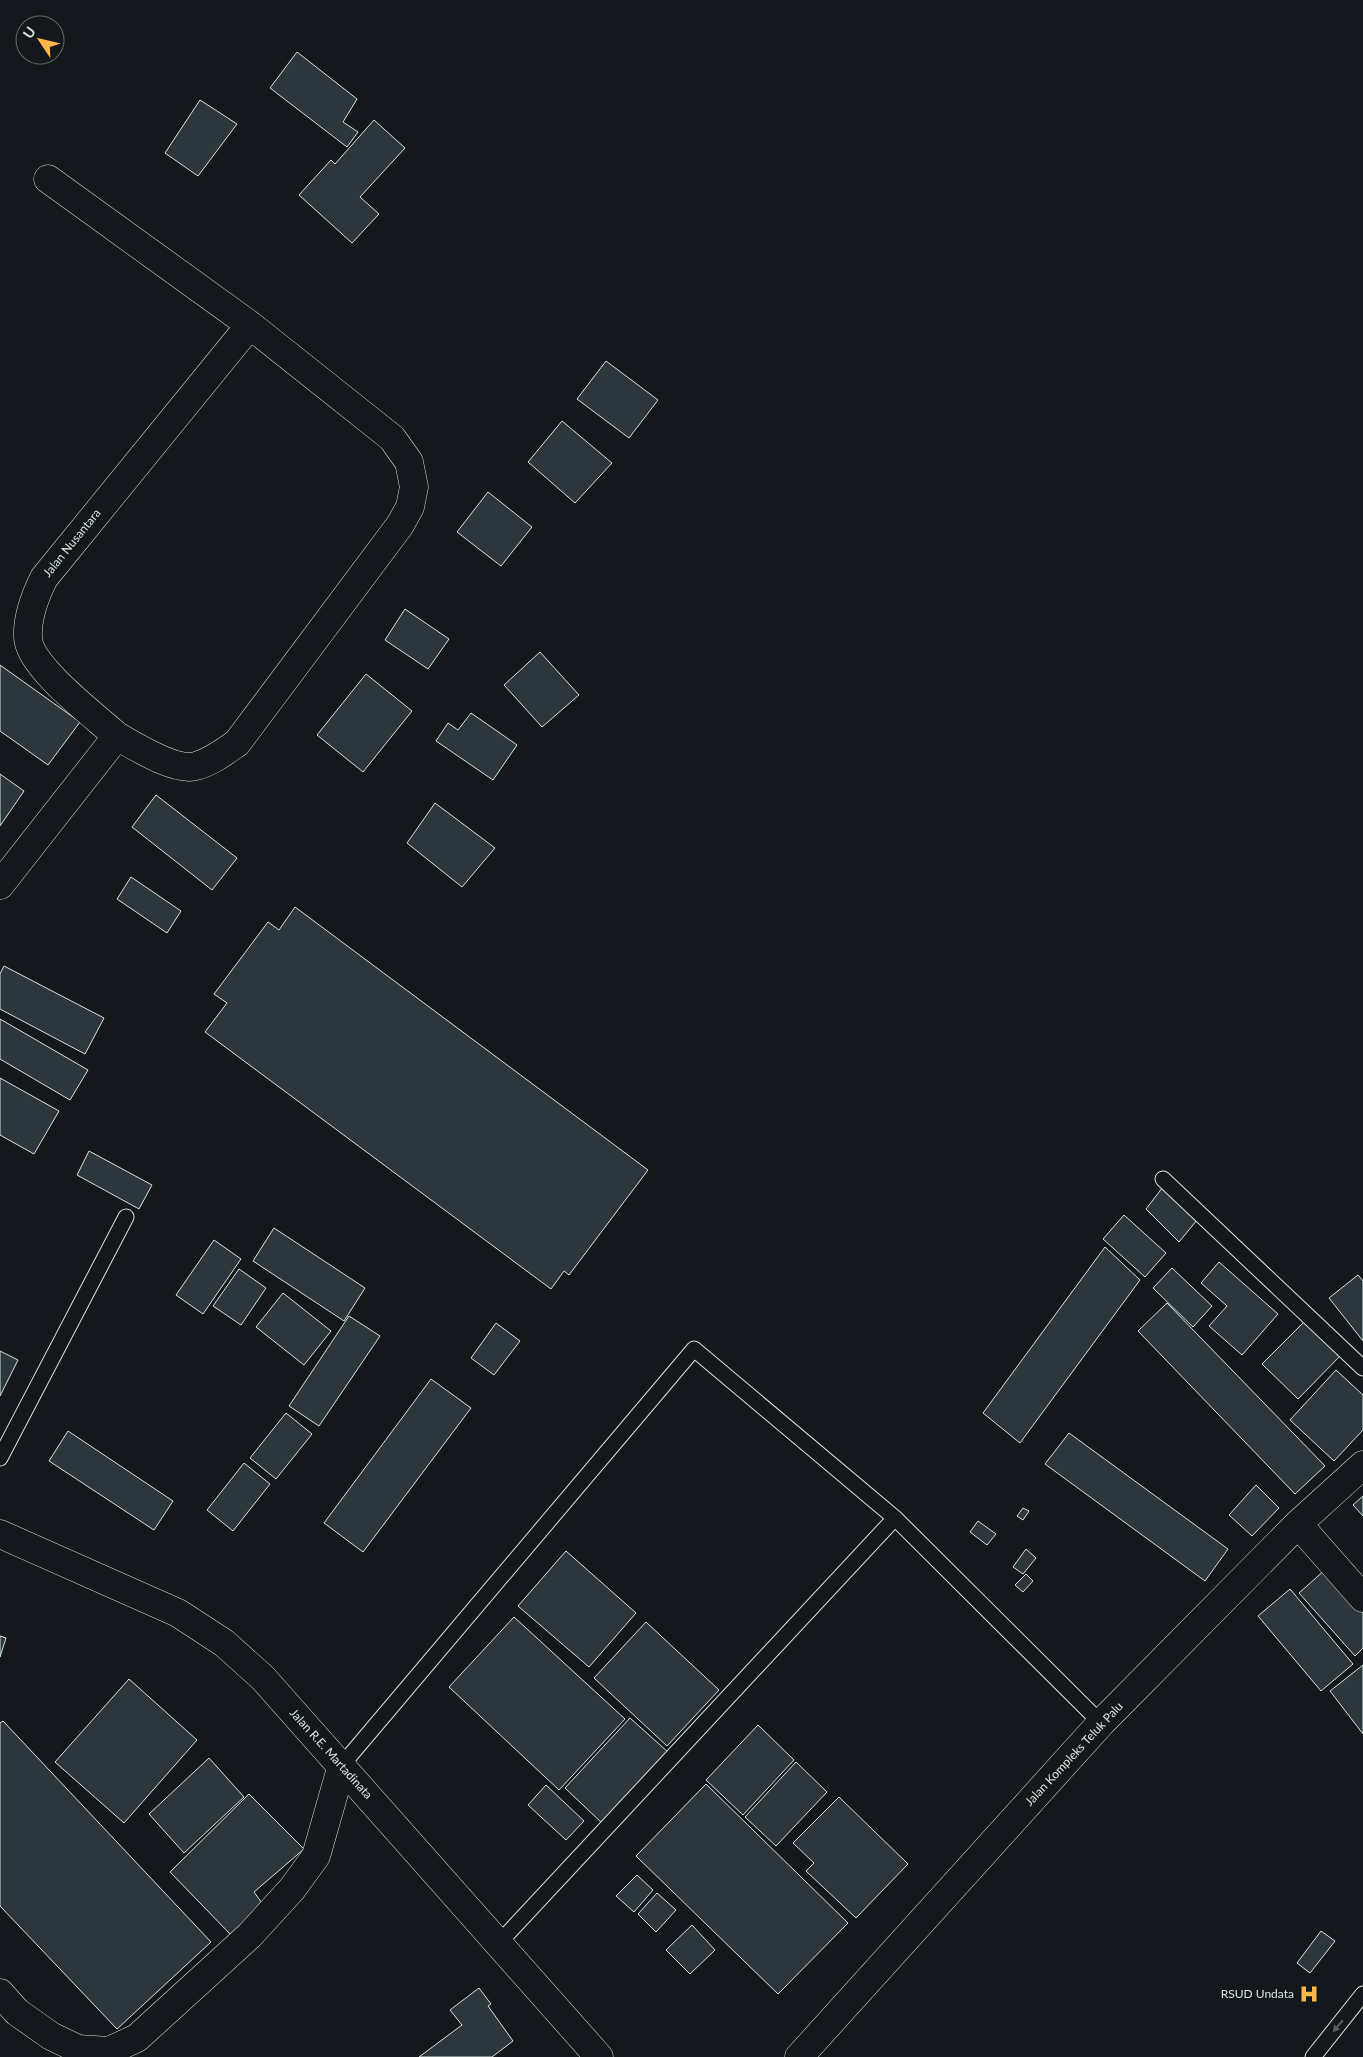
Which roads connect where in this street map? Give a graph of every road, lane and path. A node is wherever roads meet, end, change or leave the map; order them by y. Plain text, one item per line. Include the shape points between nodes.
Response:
1 (48, 179) dead end
2 (250, 325) junction
3 (117, 736) junction
4 (0, 885) edge
5 (1163, 1179) dead end
6 (126, 1217) dead end
7 (1363, 1368) edge
8 (0, 1458) edge
9 (1363, 1464) edge
10 (895, 1518) junction
11 (1298, 1524) junction
12 (0, 1534) edge
13 (1363, 1598) edge
14 (1101, 1723) junction
15 (342, 1765) junction
16 (499, 1943) junction
17 (0, 1993) edge
18 (1363, 1994) edge
19 (599, 2057) edge
20 (799, 2057) edge
21 (1312, 2057) edge

1 - 2 main road, Jalan Nusantara
2 - 3 main road, Jalan Nusantara via 44,578 30,611 28,638 32,654
2 - 3 main road, Jalan Nusantara via 392,438 409,462 414,487 410,507 400,525 237,744 194,767 172,764
3 - 4 main road
5 - 7 lane
6 - 8 lane
9 - 11 main road, Jalan Kompleks Teluk Palu
10 - 14 lane
10 - 15 lane via 694,1349
10 - 16 lane
11 - 13 main road
11 - 14 main road, Jalan Kompleks Teluk Palu
12 - 15 main road, Jalan R.E. Martadinata via 178,1613 216,1638 264,1678
14 - 20 main road, Jalan Kompleks Teluk Palu
15 - 16 main road, Jalan R.E. Martadinata
15 - 17 main road via 316,1856 292,1890 250,1935 137,2038 109,2051 78,2049 51,2036 17,2012
16 - 19 main road, Jalan R.E. Martadinata
18 -> 21 lane

